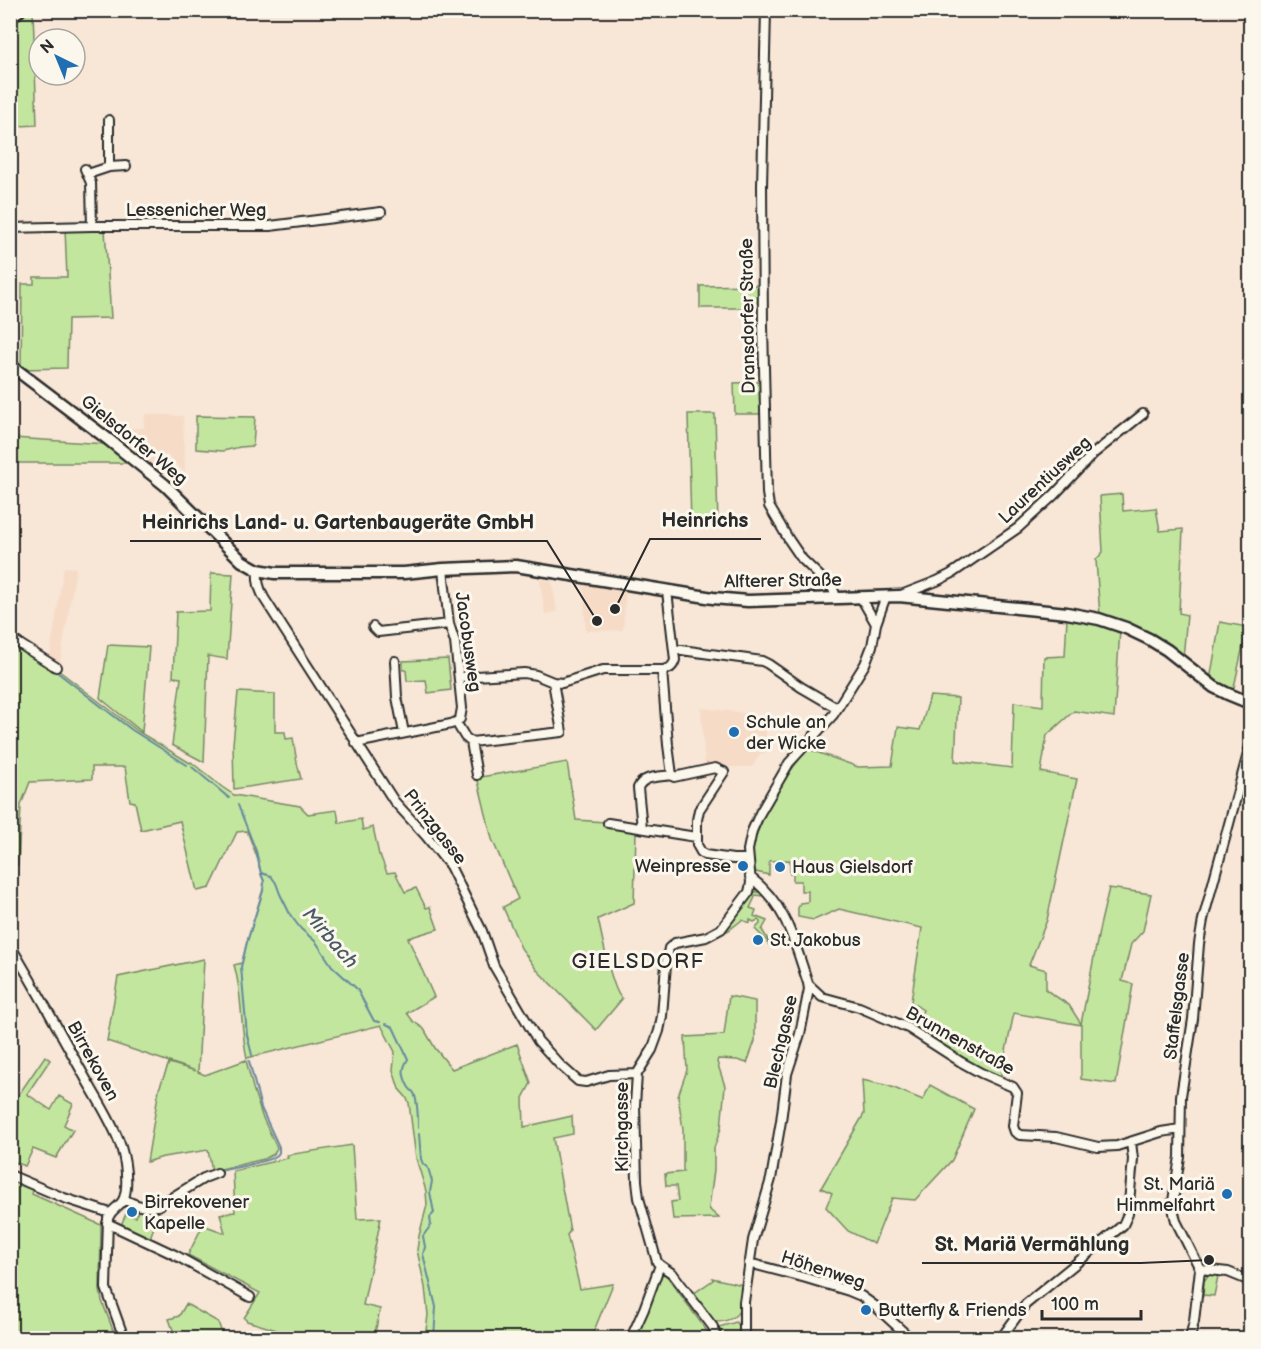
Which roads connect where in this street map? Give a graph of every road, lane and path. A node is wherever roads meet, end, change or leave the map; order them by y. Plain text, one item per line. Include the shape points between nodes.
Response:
1 (20, 10) edge
2 (766, 10) edge
3 (10, 17) edge
4 (109, 120) dead end
5 (109, 166) junction
6 (126, 166) dead end
7 (381, 212) dead end
8 (92, 226) junction
9 (10, 228) edge
10 (10, 365) edge
11 (1143, 414) dead end
12 (443, 569) junction
13 (258, 570) junction
14 (667, 591) junction
15 (860, 596) junction
16 (886, 596) junction
17 (899, 596) junction
18 (837, 597) junction
19 (449, 624) junction
20 (876, 624) junction
21 (373, 627) dead end
22 (10, 638) edge
23 (674, 650) junction
24 (394, 661) dead end
25 (56, 667) dead end
26 (662, 670) junction
27 (459, 676) junction
28 (553, 682) junction
29 (1251, 703) edge
30 (837, 708) junction
31 (456, 722) junction
32 (405, 733) junction
33 (471, 742) junction
34 (356, 743) junction
35 (1251, 746) edge
36 (477, 775) dead end
37 (672, 775) junction
38 (608, 823) dead end
39 (642, 828) junction
40 (696, 837) junction
41 (748, 860) junction
42 (750, 877) junction
43 (10, 945) edge
44 (808, 985) junction
45 (637, 1074) junction
46 (1180, 1129) junction
47 (1131, 1142) junction
48 (217, 1173) dead end
49 (10, 1175) edge
50 (124, 1199) junction
51 (110, 1213) junction
52 (107, 1223) junction
53 (749, 1263) junction
54 (660, 1265) junction
55 (1200, 1269) junction
56 (1251, 1281) edge
57 (250, 1297) dead end
58 (124, 1338) edge
59 (631, 1338) edge
60 (717, 1338) edge
61 (744, 1338) edge
62 (910, 1338) edge
63 (1002, 1338) edge
64 (1190, 1338) edge

1 - 3 street
2 - 18 street, Dransdorfer Straße via 762,186 767,493 789,540
4 - 5 street
5 - 6 street
5 - 8 street via 86,172 91,183
7 - 8 street, Lessenicher Weg via 270,226
8 - 9 street, Lessenicher Weg
10 - 13 street, Gielsdorfer Weg via 147,470 242,561
11 - 17 street, Laurentiusweg via 1093,454 1018,528 944,578
12 - 13 street, Alfterer Straße via 365,574
12 - 14 street, Alfterer Straße via 516,566
12 - 19 street, Jacobusweg
13 - 34 street, Prinzgasse via 264,598
14 - 18 street, Alfterer Straße via 748,601
14 - 23 street
15 - 16 street, Alfterer Straße
15 - 18 street, Alfterer Straße
15 - 20 street
16 - 17 street, Alfterer Straße
16 - 20 street, Kirchgasse
17 - 29 street, Alfterer Straße via 1067,613 1100,620 1149,639 1214,687
19 - 21 street via 378,632
19 - 27 street, Jacobusweg
20 - 30 street, Kirchgasse via 868,659
22 - 25 street
23 - 26 street via 672,666
23 - 30 street via 762,661
24 - 32 street
26 - 28 street via 603,670 562,683
26 - 37 street
27 - 28 street via 524,673
27 - 31 street, Jacobusweg via 462,711
28 - 33 street via 561,732
30 - 41 street, Kirchgasse via 778,781 756,821
31 - 32 street
31 - 33 street
32 - 34 street
33 - 36 street
34 - 45 street, Prinzgasse via 394,801 450,866 482,930 494,966 546,1051 578,1081
35 - 46 street, Staffelsgasse via 1203,920
37 - 39 street via 645,779 639,784
37 - 40 street via 714,768 724,772 699,810
38 - 39 street
39 - 40 street
40 - 41 street via 705,855
41 - 42 street, Kirchgasse
42 - 44 street, Blechgasse via 768,893 784,916
42 - 45 street, Kirchgasse via 750,890 721,929 706,937 675,942 669,948 659,1031
43 - 50 street, Birrekoven via 119,1142 126,1172
44 - 47 street, Brunnenstraße via 822,997 895,1021 971,1068 1013,1087 1017,1093 1013,1126 1020,1135 1056,1137 1098,1146
44 - 53 street, Blechgasse via 800,1034 787,1074 771,1179
45 - 54 street, Kirchgasse via 638,1190
46 - 47 street, Brunnenstraße
46 - 55 street, Staffelsgasse via 1173,1209
47 - 63 street via 1128,1214 1123,1225 1026,1304
48 - 50 street via 155,1207
49 - 51 street
50 - 51 street
51 - 52 street
52 - 57 street
52 - 58 street via 106,1287
53 - 61 street, Blechgasse
53 - 62 street, Höhenweg via 861,1296
54 - 59 street
54 - 60 street, Kirchgasse via 674,1275
55 - 56 street via 1227,1272
55 - 64 street

